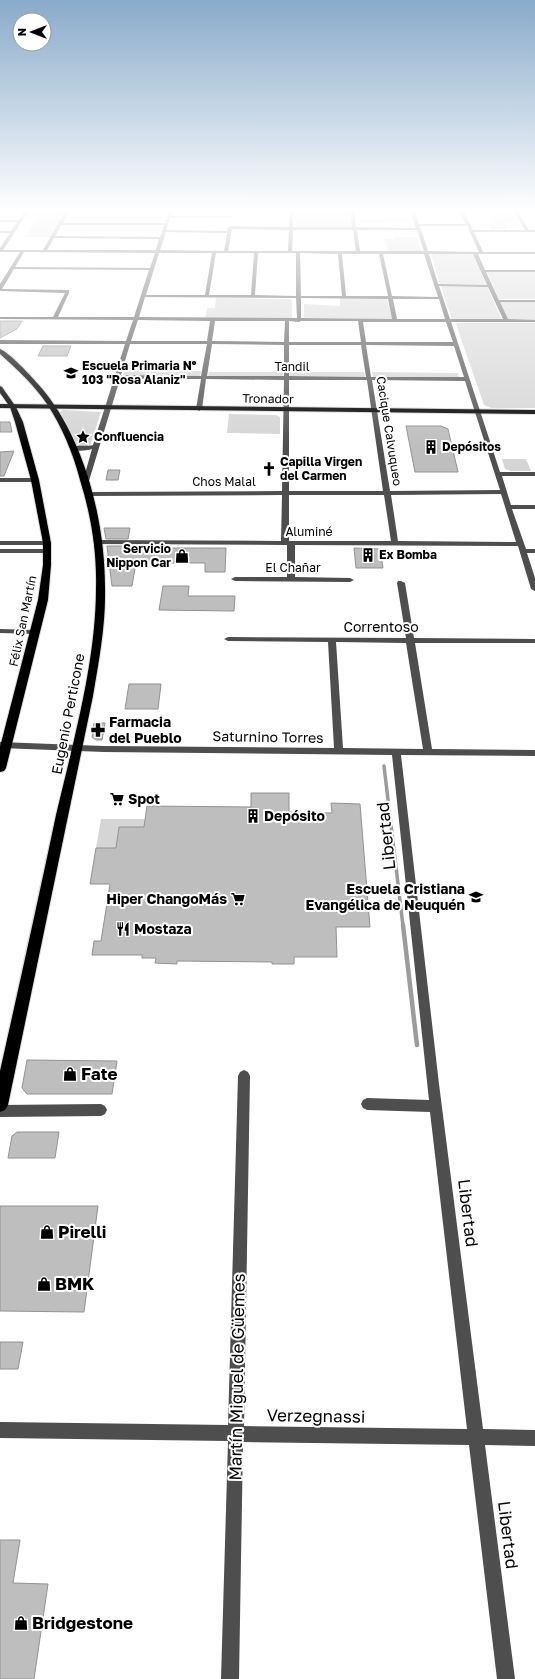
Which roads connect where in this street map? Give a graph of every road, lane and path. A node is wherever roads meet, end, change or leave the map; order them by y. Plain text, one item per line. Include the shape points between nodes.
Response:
1 (45, 290) edge
2 (145, 290) edge
3 (208, 290) edge
4 (253, 290) edge
5 (299, 290) edge
6 (343, 290) edge
7 (389, 290) edge
8 (439, 290) edge
9 (492, 290) edge
10 (143, 296) junction
11 (207, 296) junction
12 (253, 297) junction
13 (299, 297) junction
14 (344, 297) junction
15 (390, 297) junction
16 (441, 298) junction
17 (496, 301) junction
18 (535, 301) edge
19 (0, 318) edge
20 (55, 318) junction
21 (135, 319) junction
22 (213, 320) junction
23 (287, 321) junction
24 (299, 321) junction
25 (360, 321) junction
26 (395, 321) junction
27 (448, 321) junction
28 (506, 321) junction
29 (535, 321) edge
30 (0, 342) edge
31 (128, 342) junction
32 (209, 343) junction
33 (287, 343) junction
34 (363, 344) junction
35 (456, 344) junction
36 (0, 351) edge
37 (119, 370) junction
38 (127, 370) dead end
39 (197, 370) dead end
40 (205, 370) junction
41 (212, 371) dead end
42 (279, 371) dead end
43 (287, 371) junction
44 (294, 371) dead end
45 (360, 371) dead end
46 (367, 372) junction
47 (375, 372) dead end
48 (457, 372) dead end
49 (465, 372) junction
50 (117, 376) junction
51 (204, 377) junction
52 (287, 378) junction
53 (368, 378) junction
54 (467, 379) junction
55 (0, 388) edge
56 (0, 406) edge
57 (13, 407) junction
58 (53, 408) junction
59 (107, 408) junction
60 (199, 409) junction
61 (286, 410) junction
62 (373, 411) junction
63 (478, 412) junction
64 (535, 412) edge
65 (97, 446) junction
66 (73, 448) junction
67 (498, 474) junction
68 (535, 474) edge
69 (0, 480) edge
70 (35, 480) junction
71 (87, 489) junction
72 (504, 492) junction
73 (286, 493) junction
74 (386, 493) junction
75 (508, 506) junction
76 (535, 507) edge
77 (98, 542) junction
78 (0, 543) edge
79 (288, 543) junction
80 (395, 544) junction
81 (47, 547) junction
82 (521, 548) junction
83 (0, 551) edge
84 (535, 551) edge
85 (235, 579) dead end
86 (291, 580) junction
87 (350, 580) dead end
88 (401, 583) dead end
89 (535, 589) edge
90 (0, 631) edge
91 (35, 632) junction
92 (228, 639) dead end
93 (332, 640) junction
94 (410, 640) junction
95 (535, 641) edge
96 (3, 745) edge
97 (76, 749) junction
98 (339, 752) junction
99 (396, 752) junction
100 (428, 752) junction
101 (535, 753) edge
102 (0, 768) edge
103 (244, 1076) dead end
104 (367, 1104) dead end
105 (0, 1105) edge
106 (435, 1106) junction
107 (101, 1110) dead end
108 (0, 1111) edge
109 (0, 1430) edge
110 (235, 1434) junction
111 (476, 1437) junction
112 (535, 1438) edge
113 (230, 1679) edge
114 (506, 1679) edge

1 - 20 street via 67,291
2 - 10 street
3 - 11 street
4 - 12 street
5 - 13 street
6 - 14 street
7 - 15 street
8 - 16 street
9 - 17 street
10 - 11 street
10 - 21 street
11 - 12 street
12 - 13 street
13 - 14 street
13 - 24 street
14 - 15 street
15 - 16 street
15 - 26 street
16 - 27 street
17 - 18 street
17 - 28 street
19 - 20 street
20 - 21 street
21 - 22 street
21 - 31 street
22 - 23 street
22 - 32 street
23 - 24 street
23 - 33 street
24 - 25 street
25 - 26 street
25 - 34 street, Cacique Calvuqueo
26 - 27 street
27 - 28 street
27 - 35 street
28 - 29 street
30 - 31 street
31 - 32 street
31 - 37 street
32 - 33 street
32 - 40 street
33 - 34 street
33 - 43 street
34 - 35 street
34 - 46 street, Cacique Calvuqueo
35 - 49 street
36 - 58 highway, Eugenio Perticone via 32,381
37 - 38 street
37 - 50 street
39 - 40 street
40 - 41 street
40 - 51 street
42 - 43 street, Tandil
43 - 44 street, Tandil
43 - 52 street
45 - 46 street
46 - 47 street
46 - 53 street, Cacique Calvuqueo
48 - 49 street
49 - 54 street
50 - 51 street, Tandil
50 - 59 street
51 - 52 street, Tandil
51 - 60 street
52 - 53 street, Tandil
52 - 61 street
53 - 54 street, Tandil
53 - 62 street, Cacique Calvuqueo
54 - 63 street
55 - 57 highway, Félix San Martín
56 - 57 main road, Tronador
57 - 58 main road, Tronador
57 - 70 highway, Félix San Martín
58 - 59 main road, Tronador
58 - 66 highway, Eugenio Perticone
59 - 60 main road, Tronador
59 - 65 street
60 - 61 main road, Tronador
61 - 62 main road, Tronador
61 - 73 street
62 - 63 main road, Tronador
62 - 74 street, Cacique Calvuqueo
63 - 64 main road, Tronador
63 - 67 street
65 - 66 street via 86,449
65 - 71 street
66 - 71 highway, Eugenio Perticone
67 - 68 street
67 - 72 street
69 - 70 street
70 - 81 highway, Félix San Martín
71 - 73 street, Chos Malal
71 - 77 highway, Eugenio Perticone
72 - 74 street, Chos Malal
72 - 75 street
73 - 74 street, Chos Malal
73 - 79 street
74 - 80 street, Cacique Calvuqueo
75 - 76 street
75 - 82 street
77 - 79 street, Aluminé
77 - 97 highway, Eugenio Perticone via 101,587 98,628 88,696
78 - 81 street
79 - 80 street, Aluminé
79 - 86 street
80 - 82 street, Aluminé
81 - 83 street
81 - 91 highway, Félix San Martín via 45,589
82 - 84 street, Aluminé
82 - 89 street
85 - 86 street, El Chañar
86 - 87 street, El Chañar
88 - 94 street
90 - 91 street
91 - 96 highway, Félix San Martín
92 - 93 street, Correntoso
93 - 94 street, Correntoso
93 - 98 street
94 - 95 street, Correntoso
94 - 100 street
96 - 97 street, Saturnino Torres
96 - 102 highway, Félix San Martín
97 - 98 street, Saturnino Torres
97 - 105 highway, Eugenio Perticone
98 - 99 street, Saturnino Torres
99 - 100 street, Saturnino Torres
99 - 106 street, Libertad
100 - 101 street, Saturnino Torres
103 - 110 street, Martín Miguel de Güemes
104 - 106 street
106 - 111 street, Libertad
107 - 108 street
109 - 110 street, Verzegnassi
110 - 111 street, Verzegnassi
110 - 113 street, Martín Miguel de Güemes
111 - 112 street, Verzegnassi
111 - 114 street, Libertad

